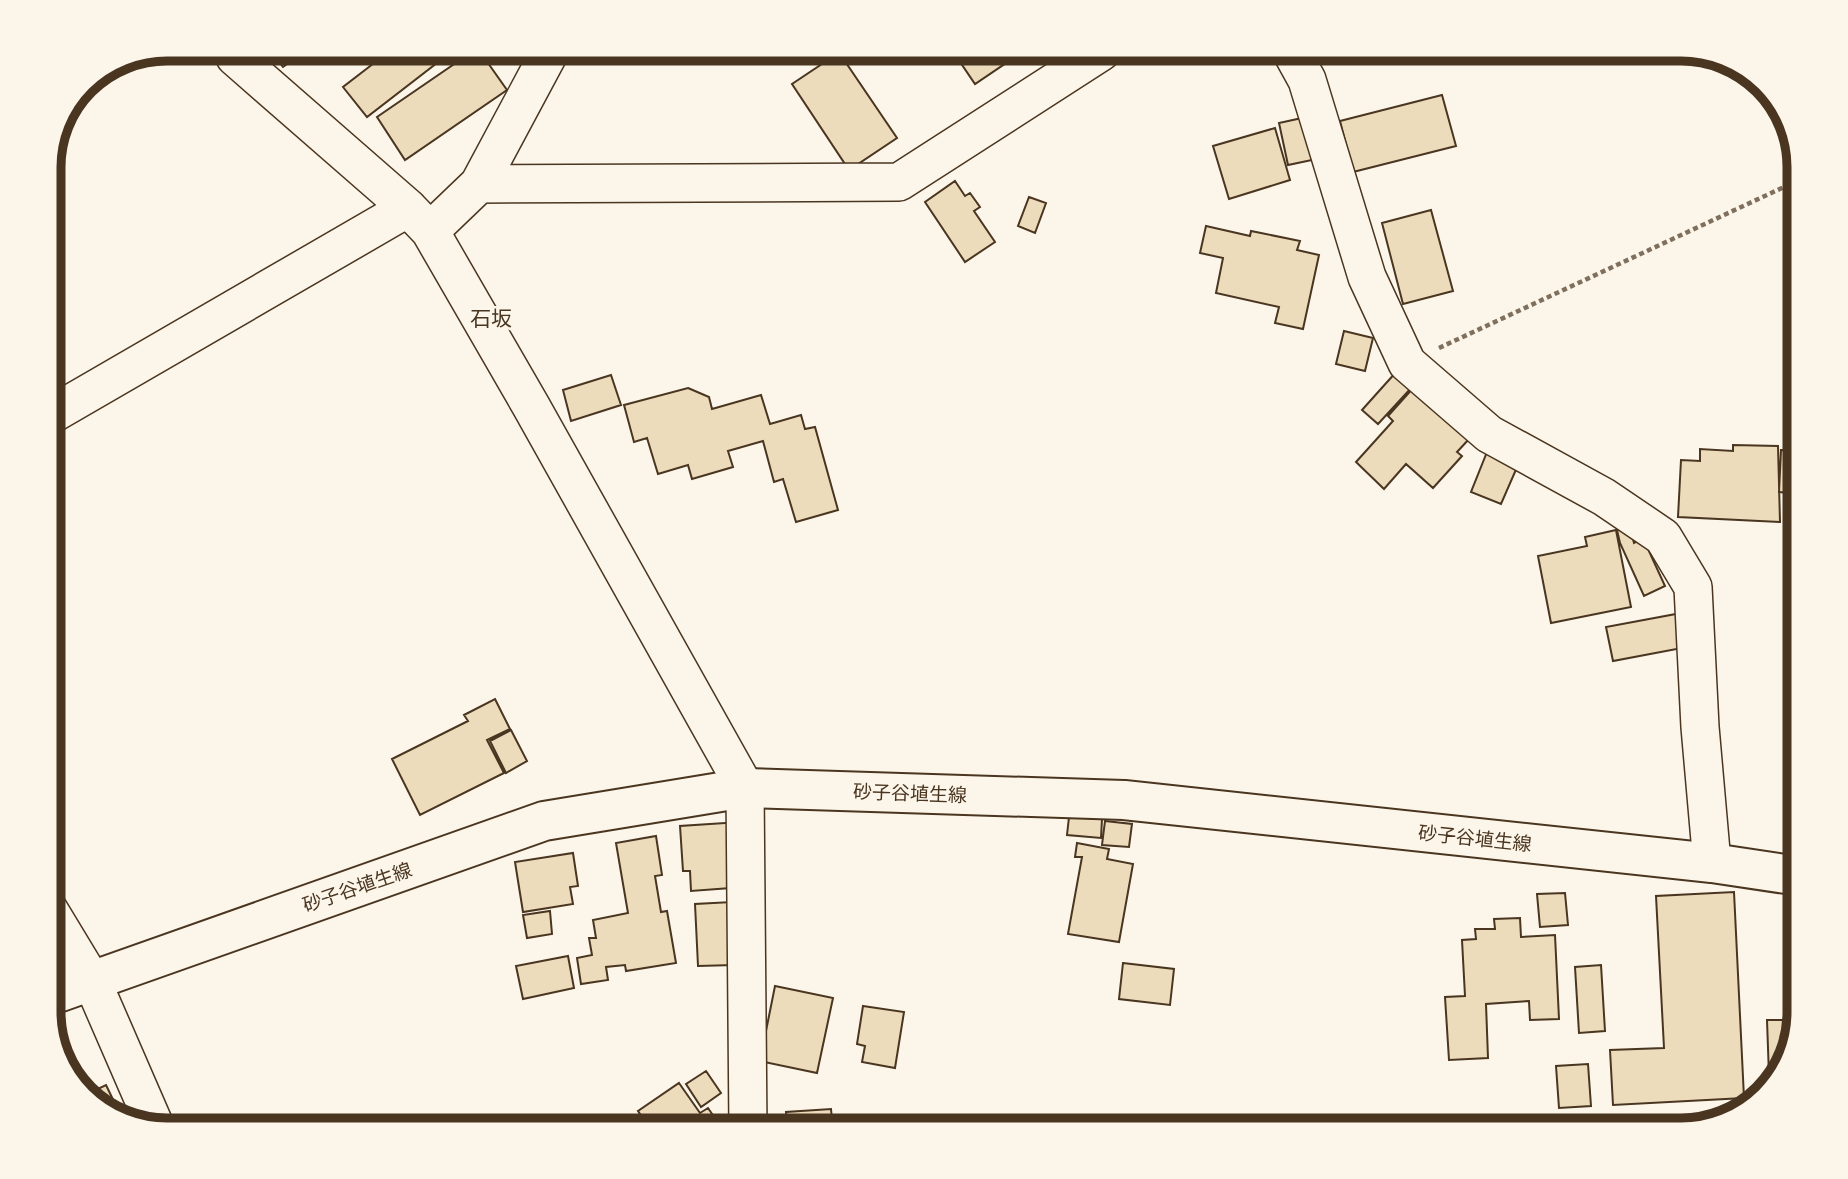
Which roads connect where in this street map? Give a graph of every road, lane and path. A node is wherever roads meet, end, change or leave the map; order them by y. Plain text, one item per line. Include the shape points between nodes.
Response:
1 (240, 61) edge
2 (545, 61) edge
3 (1087, 61) edge
4 (1297, 61) edge
5 (479, 184) junction
6 (1787, 186) edge
7 (419, 219) junction
8 (1407, 363) junction
9 (61, 410) edge
10 (745, 788) junction
11 (1712, 863) junction
12 (1787, 874) edge
13 (61, 930) edge
14 (92, 981) junction
15 (61, 992) edge
16 (151, 1116) edge
17 (748, 1118) edge

1 - 7 street
2 - 5 street
3 - 5 street via 899,182
4 - 8 street via 1307,80 1367,277
5 - 7 street
6 - 8 path
7 - 9 street
7 - 10 street via 531,406
8 - 11 street via 1489,434 1604,497 1662,537 1675,557 1693,587
10 - 11 main road, 砂子谷埴生線 via 1124,800
10 - 14 main road, 砂子谷埴生線 via 544,821
10 - 17 street
11 - 12 main road, 砂子谷埴生線
13 - 14 street
14 - 15 main road, 砂子谷埴生線
14 - 16 street

